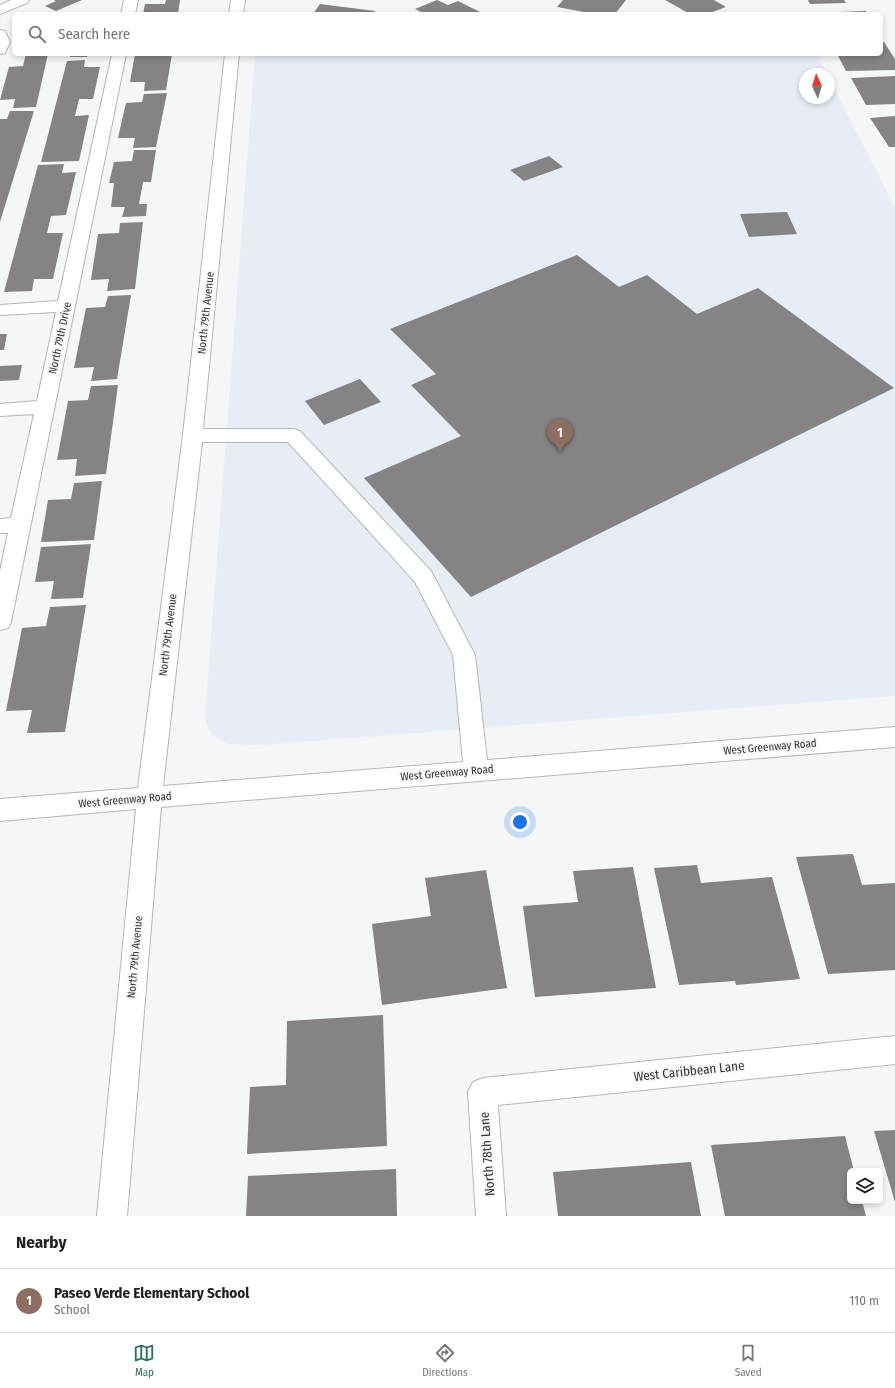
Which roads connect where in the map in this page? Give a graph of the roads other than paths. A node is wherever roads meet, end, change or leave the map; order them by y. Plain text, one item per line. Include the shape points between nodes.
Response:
1 (22, 0) edge
2 (131, 0) edge
3 (238, 0) edge
4 (0, 10) edge
5 (128, 12) edge
6 (236, 12) edge
7 (0, 34) edge
8 (0, 50) edge
9 (120, 56) edge
10 (232, 56) edge
11 (66, 306) junction
12 (0, 310) edge
13 (45, 407) junction
14 (0, 410) edge
15 (193, 434) junction
16 (10, 526) edge
17 (0, 622) edge
18 (895, 737) edge
19 (476, 771) junction
20 (148, 798) junction
21 (0, 810) edge
22 (895, 1050) edge
23 (483, 1092) joint
24 (112, 1216) edge
25 (491, 1216) edge

1 - 4 street
2 - 5 street
3 - 6 street
7 - 8 street via 3,42
9 - 11 street, North 79th Drive
10 - 15 street, North 79th Avenue
11 - 12 street
11 - 13 street, North 79th Drive
13 - 14 street
13 - 16 street, North 79th Drive
15 - 19 street via 293,436 423,577 464,655
15 - 20 street, North 79th Avenue
16 - 17 street, North 79th Drive
18 - 19 street, West Greenway Road
19 - 20 street, West Greenway Road
20 - 21 street, West Greenway Road
20 - 24 street, North 79th Avenue
22 - 23 street, West Caribbean Lane
23 - 25 street, North 78th Lane

